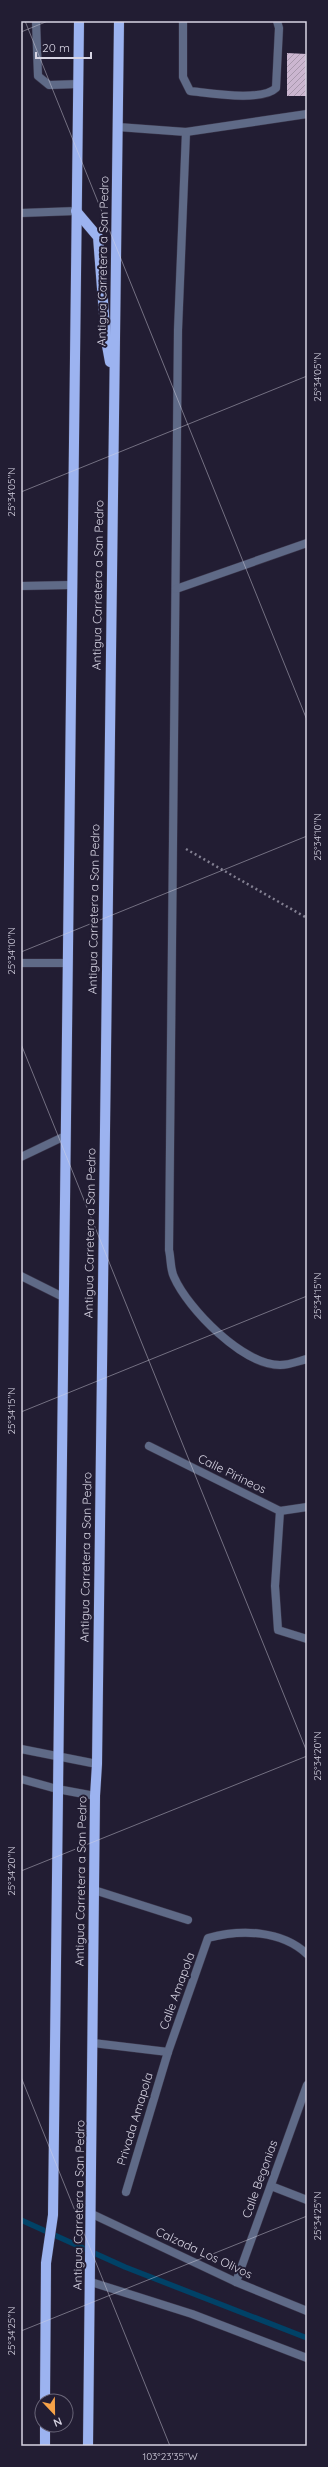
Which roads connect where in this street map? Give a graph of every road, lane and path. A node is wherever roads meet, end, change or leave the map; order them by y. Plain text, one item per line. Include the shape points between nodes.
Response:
1 (36, 21) edge
2 (79, 21) edge
3 (119, 21) edge
4 (183, 21) edge
5 (277, 21) edge
6 (79, 84) junction
7 (307, 114) edge
8 (118, 126) junction
9 (186, 132) junction
10 (76, 211) junction
11 (21, 212) edge
12 (114, 385) junction
13 (307, 543) edge
14 (71, 585) junction
15 (21, 586) edge
16 (176, 589) junction
17 (173, 842) junction
18 (307, 918) edge
19 (21, 963) edge
20 (67, 963) junction
21 (65, 1136) junction
22 (21, 1157) edge
23 (21, 1276) edge
24 (63, 1297) junction
25 (307, 1359) edge
26 (149, 1446) dead end
27 (307, 1507) edge
28 (280, 1511) junction
29 (307, 1639) edge
30 (21, 1749) edge
31 (58, 1758) junction
32 (97, 1764) junction
33 (21, 1779) edge
34 (57, 1789) junction
35 (95, 1796) junction
36 (94, 1890) junction
37 (188, 1920) dead end
38 (307, 1954) edge
39 (93, 2043) junction
40 (168, 2052) junction
41 (307, 2088) edge
42 (270, 2186) junction
43 (126, 2192) dead end
44 (307, 2200) edge
45 (92, 2214) junction
46 (91, 2278) junction
47 (236, 2282) junction
48 (307, 2311) edge
49 (307, 2358) edge
50 (45, 2393) edge
51 (45, 2433) edge
52 (45, 2446) edge
53 (88, 2446) edge

1 - 6 street via 38,76 49,85
2 - 6 main road, Antigua Carretera a San Pedro
3 - 8 main road, Antigua Carretera a San Pedro
4 - 5 street via 183,77 190,91 260,95 272,92 276,88
6 - 10 main road, Antigua Carretera a San Pedro
7 - 9 street
8 - 9 street
8 - 12 main road, Antigua Carretera a San Pedro
9 - 16 street via 178,330
10 - 11 street
10 - 12 main road via 98,237 106,340
10 - 14 main road, Antigua Carretera a San Pedro
12 - 32 main road, Antigua Carretera a San Pedro
13 - 16 street
14 - 15 street
14 - 20 main road, Antigua Carretera a San Pedro
16 - 17 street
17 - 18 path
17 - 25 street via 169,1250 173,1276 195,1308 231,1344 250,1356 281,1365
19 - 20 street
20 - 21 main road, Antigua Carretera a San Pedro
21 - 22 street
21 - 24 main road, Antigua Carretera a San Pedro
23 - 24 street
24 - 31 main road, Antigua Carretera a San Pedro
26 - 28 street, Calle Pirineos
27 - 28 street
28 - 29 street via 275,1586 278,1630
30 - 31 street
31 - 32 street
31 - 34 main road, Antigua Carretera a San Pedro
32 - 35 main road, Antigua Carretera a San Pedro
33 - 34 street
34 - 35 street
34 - 50 main road, Antigua Carretera a San Pedro via 53,2215 46,2262
35 - 36 main road, Antigua Carretera a San Pedro
36 - 37 street
36 - 39 main road, Antigua Carretera a San Pedro
38 - 40 street, Calle Amapola via 300,1947 263,1932 225,1933 208,1938
39 - 40 street
39 - 45 main road, Antigua Carretera a San Pedro
40 - 43 street, Privada Amapola
41 - 42 street, Calle Begonias
42 - 44 street
42 - 47 street, Calle Begonias
45 - 46 main road, Antigua Carretera a San Pedro
45 - 47 street, Calzada Los Olivos
46 - 49 street
46 - 53 main road, Antigua Carretera a San Pedro
47 - 48 street, Calzada Los Olivos
51 - 52 main road

